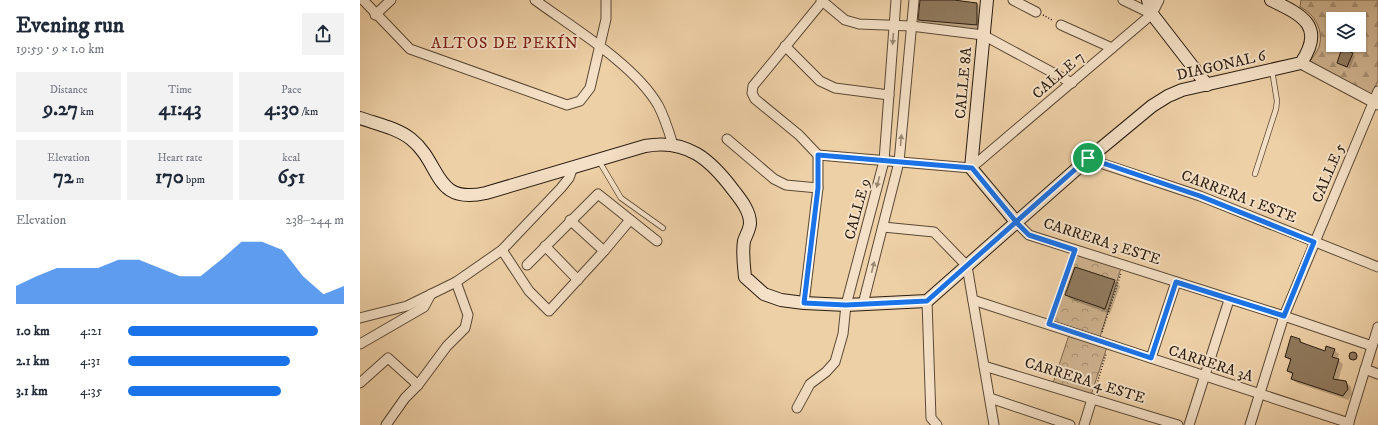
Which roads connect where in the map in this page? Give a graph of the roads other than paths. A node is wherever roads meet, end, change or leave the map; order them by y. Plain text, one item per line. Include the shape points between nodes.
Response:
1 (363, 0) edge
2 (391, 0) edge
3 (535, 0) edge
4 (606, 0) edge
5 (896, 0) edge
6 (914, 0) edge
7 (987, 0) edge
8 (1013, 0) edge
9 (1124, 0) edge
10 (1148, 0) edge
11 (1158, 0) edge
12 (1271, 0) edge
13 (822, 1) edge
14 (1036, 12) road end
15 (1152, 14) junction
16 (375, 15) junction
17 (894, 24) junction
18 (1061, 25) road end
19 (912, 26) junction
20 (983, 35) junction
21 (599, 46) junction
22 (785, 46) junction
23 (1112, 48) junction
24 (1301, 63) junction
25 (1272, 70) junction
26 (1072, 83) junction
27 (1207, 85) junction
28 (1378, 91) edge
29 (889, 95) junction
30 (1376, 103) edge
31 (360, 118) edge
32 (727, 139) dead end
33 (673, 146) junction
34 (818, 155) junction
35 (1088, 158) junction
36 (598, 159) junction
37 (884, 161) junction
38 (899, 162) junction
39 (573, 167) junction
40 (972, 168) junction
41 (1256, 174) dead end
42 (818, 188) junction
43 (570, 220) junction
44 (630, 220) junction
45 (1017, 223) junction
46 (883, 227) junction
47 (663, 228) dead end
48 (657, 241) dead end
49 (1314, 242) junction
50 (545, 246) junction
51 (502, 250) junction
52 (604, 251) junction
53 (526, 265) dead end
54 (967, 266) junction
55 (1378, 267) edge
56 (578, 280) junction
57 (456, 282) junction
58 (1176, 282) junction
59 (431, 294) junction
60 (973, 300) junction
61 (1229, 300) junction
62 (927, 301) junction
63 (804, 303) junction
64 (863, 304) junction
65 (846, 305) junction
66 (1284, 316) junction
67 (360, 318) edge
68 (1378, 326) edge
69 (360, 344) edge
70 (1372, 346) junction
71 (1151, 358) junction
72 (984, 366) junction
73 (1365, 369) junction
74 (1378, 374) edge
75 (1204, 375) junction
76 (360, 383) edge
77 (418, 385) junction
78 (1259, 393) junction
79 (990, 398) junction
80 (1092, 399) junction
81 (797, 408) dead end
82 (1146, 420) edge
83 (1348, 424) edge
84 (386, 425) edge
85 (936, 425) edge
86 (994, 425) edge
87 (1070, 425) edge
88 (1084, 425) edge
89 (1178, 425) edge
90 (1189, 425) edge
91 (1250, 425) edge

1 - 16 street
2 - 16 street
3 - 21 street
4 - 21 street via 606,19
5 - 17 street, CALLE 9
6 - 19 street, CALLE 9
7 - 20 main road, CALLE 8A
8 - 14 street
9 - 15 street
10 - 15 main road
11 - 15 street, CALLE 7
12 - 24 main road via 1304,18 1312,43
13 - 17 street via 845,20 859,24
13 - 22 street
15 - 23 street, CALLE 7
15 - 27 main road
16 - 21 street via 410,49 567,105 580,101 590,88
17 - 19 street
17 -> 29 street, CALLE 9
18 - 23 street
19 - 20 street
38 -> 19 street, CALLE 9
20 - 26 street
20 - 40 main road, CALLE 8A
21 - 33 street via 648,89 664,118
22 - 29 street via 820,81 834,88
22 - 34 street via 753,86 752,93 755,99 799,135
23 - 26 street, CALLE 7
24 - 25 main road, DIAGONAL 6
24 - 30 street
25 - 27 main road, DIAGONAL 6
25 - 41 lane via 1276,109
26 - 40 street, CALLE 7
27 - 35 main road, DIAGONAL 6 via 1168,96
28 - 30 street, CALLE 5
29 - 37 street, CALLE 9
30 - 49 street, CALLE 5
31 - 39 main road via 396,130 410,138 422,149 441,183 466,196 480,195
32 - 42 street via 774,179 786,184
33 - 36 main road via 660,143
33 - 63 main road via 701,155 716,168 747,209 750,223 744,242 745,277 764,294 780,300
34 - 37 street
34 - 42 street
35 - 45 main road, DIAGONAL 6
35 - 49 street, CARRERA 1 ESTE via 1200,196
36 - 39 main road
36 - 47 lane via 621,198
37 - 38 street
37 -> 65 street, CALLE 9
38 - 40 street
38 - 46 street, CALLE 9
39 - 51 street via 561,188
40 - 45 main road, CARRERA 3 ESTE
42 - 63 street
43 - 44 street via 598,194
43 - 50 street
43 - 52 street
44 - 48 street
44 - 52 street
45 - 54 main road, DIAGONAL 6
45 - 58 street, CARRERA 3 ESTE via 1029,235
46 - 54 street via 934,232
64 -> 46 street, CALLE 9
49 - 55 street, CARRERA 1 ESTE
49 - 66 street, CALLE 5
50 - 53 street
50 - 56 street
51 - 56 street via 528,291 549,311
51 - 57 street
52 - 56 street
54 - 60 street
54 - 62 main road, DIAGONAL 6
57 - 59 street
57 - 77 street via 468,321
58 - 61 street, CARRERA 3 ESTE
58 - 71 street
59 - 67 street via 407,306
59 - 69 street via 424,307
60 - 71 street, CARRERA 3A
60 - 72 street
61 - 66 street, CARRERA 3 ESTE
61 - 75 street
62 - 64 main road
62 - 85 street via 930,418
63 - 65 main road
64 - 65 main road
65 - 81 street, CALLE 9 via 843,334 835,362 810,384
66 - 70 street, CARRERA 3 ESTE
66 - 78 street, CALLE 5
68 - 70 street
70 - 73 street
71 - 75 street, CARRERA 3A
72 - 79 street
72 - 80 street, CARRERA 4 ESTE
73 - 74 street
73 - 83 street
75 - 78 street, CARRERA 3A
75 - 90 street
76 - 77 street via 388,358
77 - 84 street via 405,398
78 - 83 street, CARRERA 3A
78 - 91 street, CALLE 5
79 - 86 street
79 - 87 street
80 - 82 street, CARRERA 4 ESTE
80 - 88 street
82 - 89 street, CARRERA 4 ESTE

